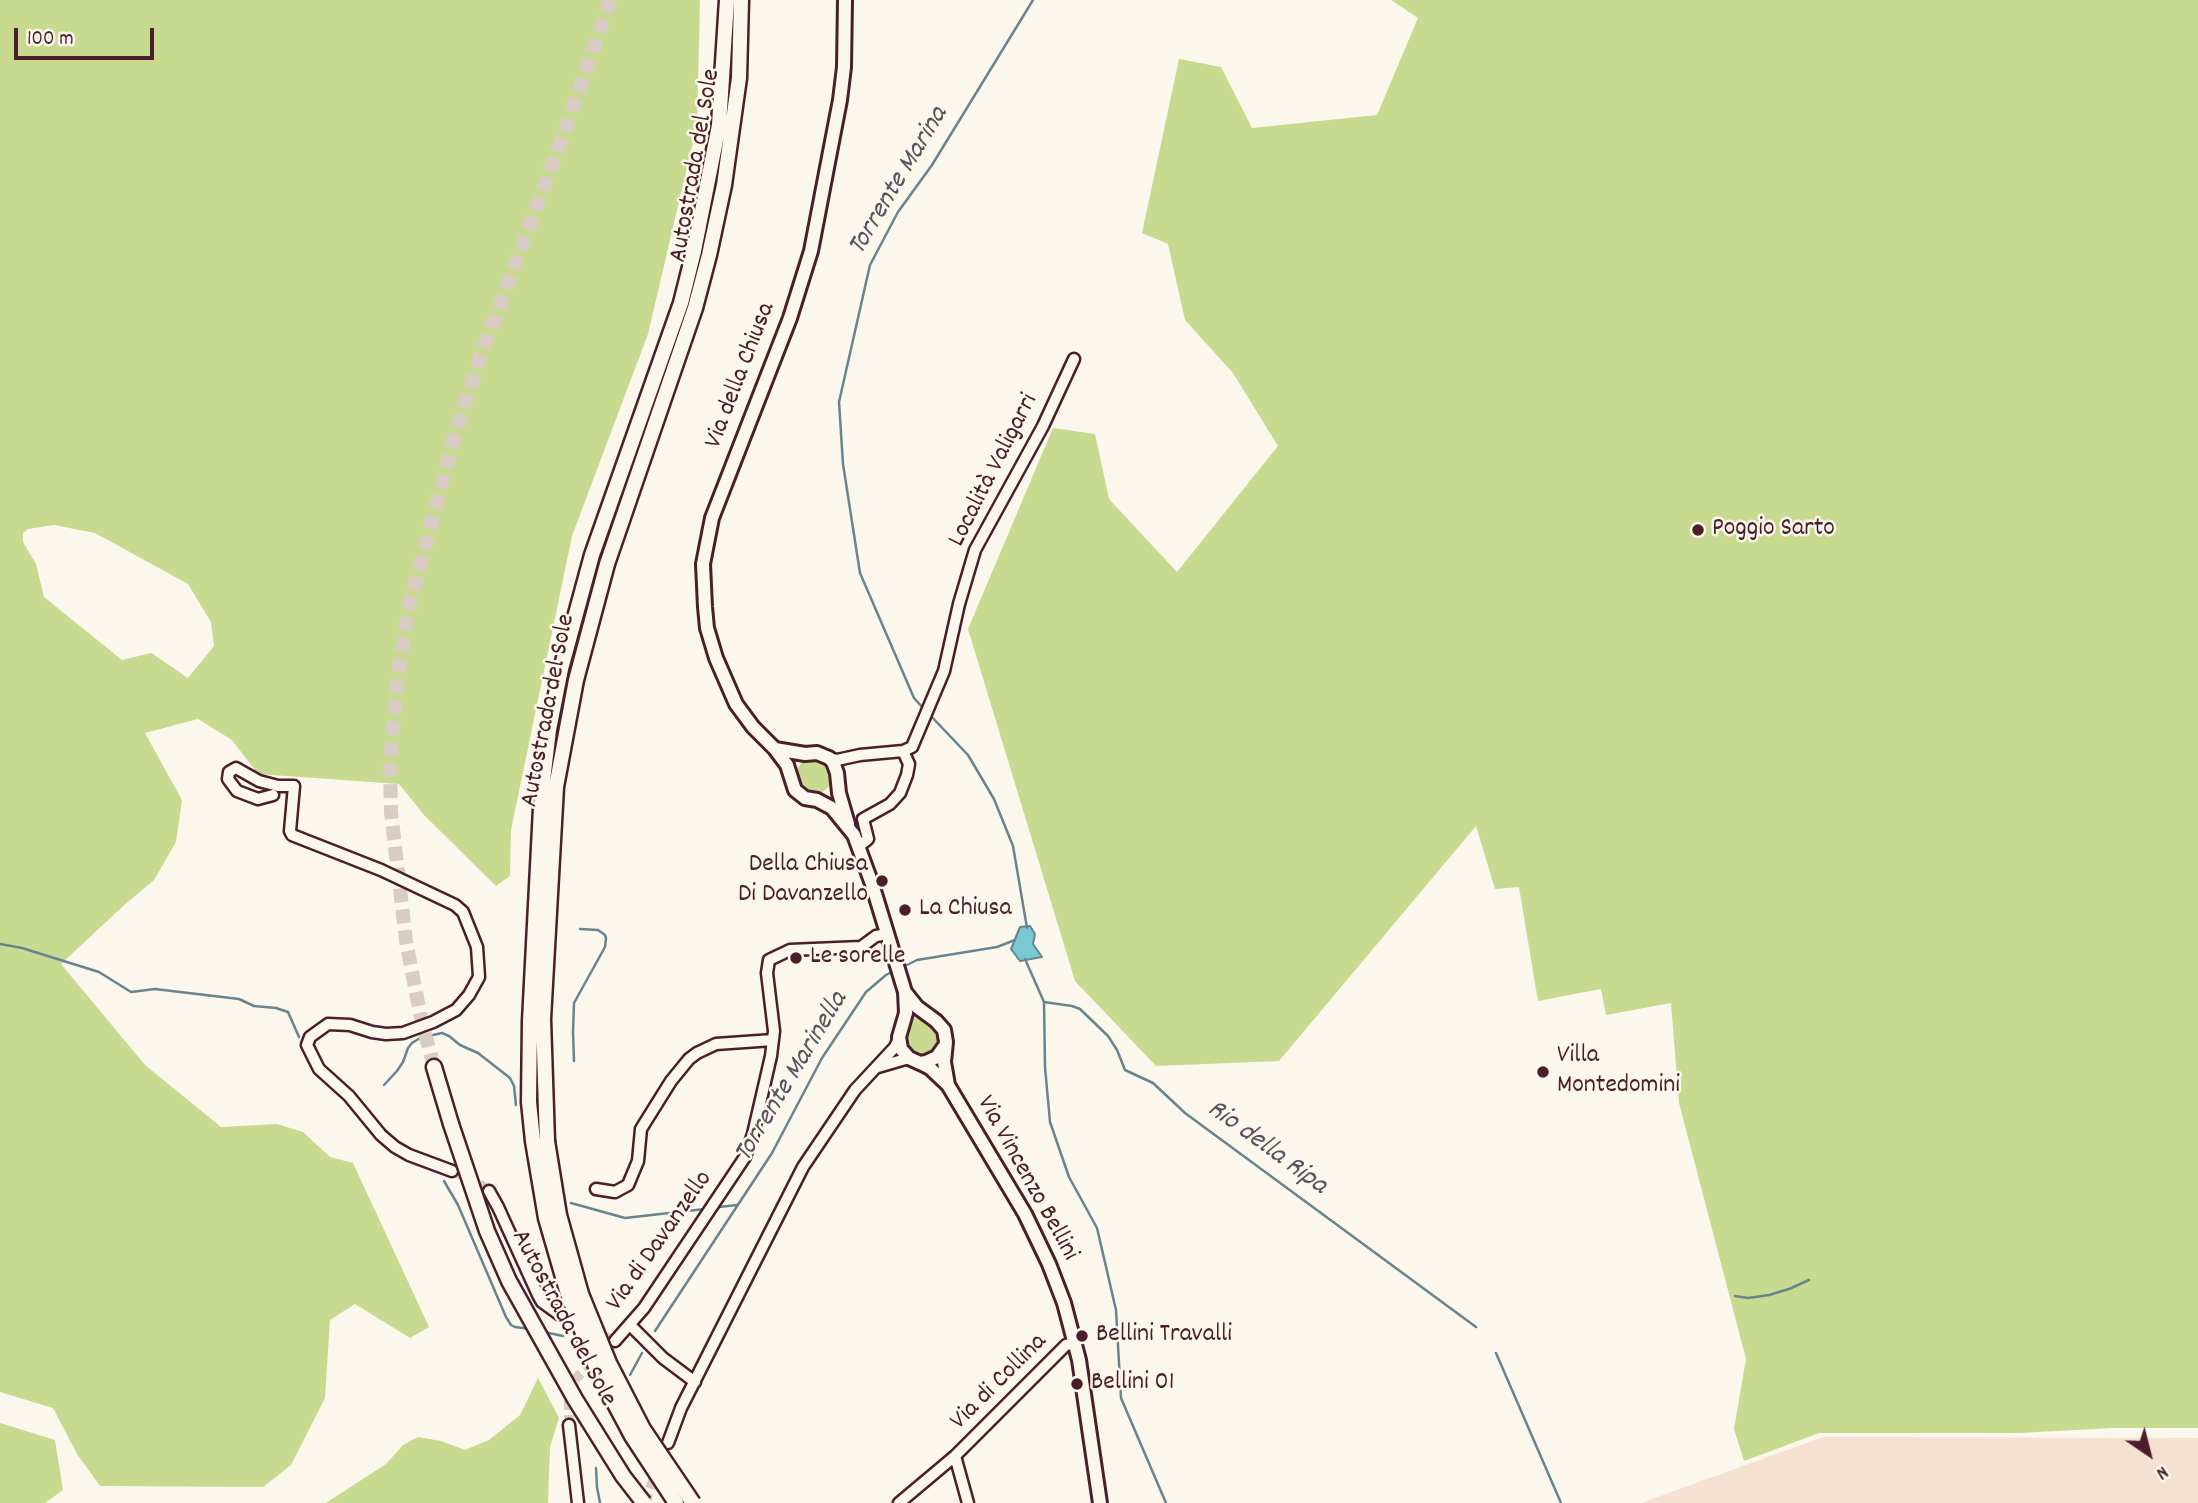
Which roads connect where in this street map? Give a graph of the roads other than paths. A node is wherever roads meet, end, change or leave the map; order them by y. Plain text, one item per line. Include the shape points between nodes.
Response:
1 (727, 0) edge
2 (741, 0) edge
3 (845, 0) edge
4 (726, 126) junction
5 (1074, 359) dead end
6 (775, 749) junction
7 (903, 751) junction
8 (805, 754) junction
9 (829, 758) junction
10 (849, 758) junction
11 (790, 773) junction
12 (837, 776) junction
13 (273, 795) dead end
14 (817, 800) junction
15 (848, 825) junction
16 (859, 846) junction
17 (888, 934) junction
18 (904, 988) junction
19 (931, 1018) junction
20 (902, 1032) junction
21 (773, 1040) junction
22 (944, 1048) junction
23 (915, 1060) junction
24 (434, 1067) tunnel mouth
25 (875, 1069) junction
26 (948, 1085) junction
27 (540, 1141) junction
28 (452, 1171) tunnel mouth
29 (596, 1189) dead end
30 (489, 1191) tunnel mouth
31 (560, 1315) dead end
32 (630, 1325) junction
33 (615, 1341) dead end
34 (1075, 1343) junction
35 (695, 1381) junction
36 (569, 1426) tunnel mouth
37 (668, 1443) dead end
38 (955, 1456) junction
39 (578, 1503) edge
40 (644, 1503) edge
41 (676, 1503) edge
42 (692, 1503) edge
43 (899, 1503) edge
44 (968, 1503) edge
45 (1100, 1503) edge

1 - 4 highway, Autostrada del Sole
2 - 4 highway, Autostrada del Sole via 739,78
3 - 6 main road, Via della Chiusa via 841,100 811,251 790,318 712,518 704,564 707,628 716,658 736,704
4 - 27 highway, Autostrada del Sole via 709,255 607,564 576,680 556,787
5 - 7 street, Località Valigarri via 975,550 939,686 912,747
6 - 8 main road
6 - 11 main road, Via della Chiusa
7 - 10 street
7 - 16 street via 909,764 900,793 863,819 867,839
8 - 9 main road
8 - 11 main road
9 - 10 street
9 - 12 main road, Via della Chiusa
10 - 12 street
11 - 14 main road, Via della Chiusa via 795,790
12 - 14 main road via 828,795
12 - 15 main road, Via della Chiusa
13 - 28 street via 258,799 237,791 228,779 229,772 236,768 259,781 294,786 292,835 363,862 463,912 477,947 479,977 456,1010 403,1033 328,1024 310,1037 307,1045 319,1069 381,1135 409,1155
14 - 15 main road, Via della Chiusa
15 - 16 main road, Via della Chiusa
16 - 17 main road, Via della Chiusa
17 - 18 main road, Via della Chiusa
17 - 21 street, Via di Davanzello via 861,947 790,950 769,960
18 - 19 main road, Via della Chiusa
18 - 20 main road, Via della Chiusa
19 - 20 main road via 913,1018
19 - 22 main road, Via della Chiusa via 944,1030
20 - 23 main road, Via della Chiusa via 901,1049
20 - 25 street
21 - 29 street via 716,1044 689,1059 641,1129 638,1161 628,1185 615,1192
21 - 32 street, Via di Davanzello via 745,1157
22 - 23 main road via 926,1062
22 - 26 main road, Via Vincenzo Bellini
23 - 25 street
23 - 26 main road, Via Vincenzo Bellini
24 - 40 highway, Autostrada del Sole, bridge via 487,1231 509,1281 575,1399
25 - 35 street via 855,1090 803,1167
26 - 34 main road, Via Vincenzo Bellini via 1037,1237
27 - 41 highway, Autostrada del Sole, bridge via 550,1230 568,1294 598,1372 632,1436
27 - 42 highway, Autostrada del Sole, bridge via 582,1294 609,1363 643,1429
30 - 31 street via 542,1302
32 - 33 street, Via di Davanzello
32 - 35 street
34 - 38 street, Via di Collina via 1066,1345
34 - 45 main road, Via Vincenzo Bellini
35 - 37 street
36 - 39 street
38 - 43 street, Via di Collina
38 - 44 street, Via di Collina

